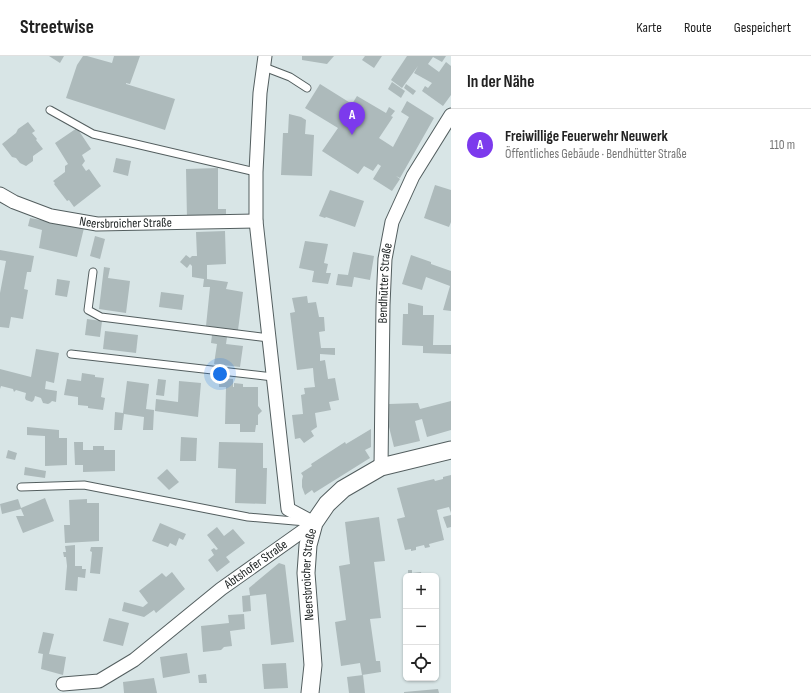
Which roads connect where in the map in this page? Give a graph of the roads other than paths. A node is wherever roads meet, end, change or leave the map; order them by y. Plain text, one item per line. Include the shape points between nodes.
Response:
1 (264, 61) edge
2 (308, 88) dead end
3 (50, 110) dead end
4 (451, 115) edge
5 (256, 172) junction
6 (0, 194) edge
7 (256, 221) junction
8 (93, 272) dead end
9 (269, 338) junction
10 (71, 354) dead end
11 (273, 377) junction
12 (451, 450) edge
13 (381, 467) junction
14 (21, 487) dead end
15 (314, 523) junction
16 (63, 684) dead end
17 (310, 693) edge

1 - 2 lane
1 - 5 street, Neersbroicher Straße
3 - 5 lane via 93,134
4 - 13 street, Bendhütter Straße via 413,176 392,222 385,259
5 - 7 street, Neersbroicher Straße
6 - 7 street, Neersbroicher Straße via 51,216 98,224
7 - 9 street, Neersbroicher Straße
8 - 9 lane via 88,310 101,317
9 - 11 street, Neersbroicher Straße
10 - 11 lane
11 - 15 street, Neersbroicher Straße via 288,509
12 - 13 street, Abtshofer Straße
13 - 15 street, Abtshofer Straße via 343,489 327,504
14 - 15 lane via 84,485 248,518
15 - 16 street, Abtshofer Straße via 221,589 134,660 99,681
15 - 17 street, Neersbroicher Straße via 308,545 306,573 313,665

